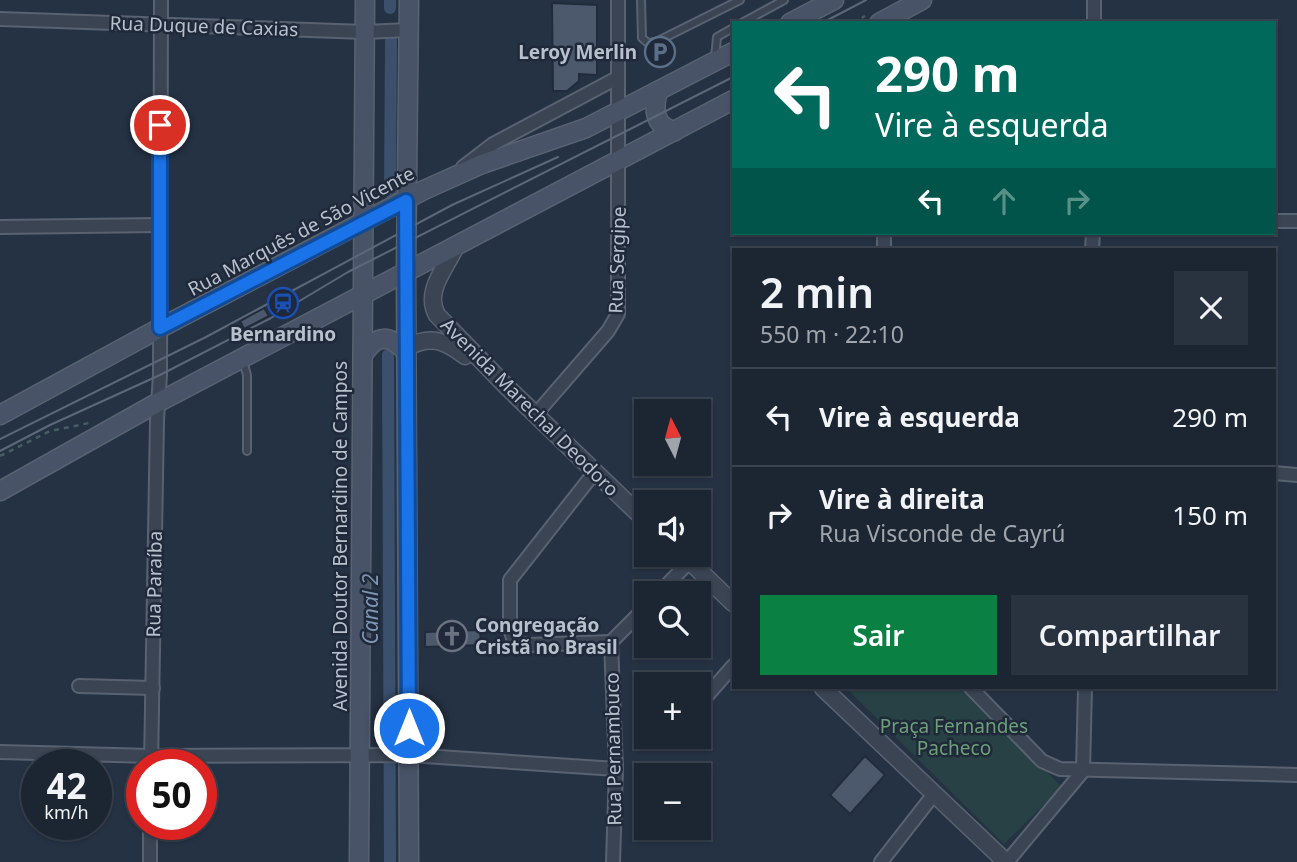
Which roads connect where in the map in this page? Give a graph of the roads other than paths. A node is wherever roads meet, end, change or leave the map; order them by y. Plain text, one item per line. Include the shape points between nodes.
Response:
1 (161, 0) edge
2 (365, 0) edge
3 (409, 0) edge
4 (618, 0) edge
5 (641, 0) edge
6 (784, 0) edge
7 (834, 0) edge
8 (922, 0) edge
9 (1094, 0) edge
10 (737, 1) edge
11 (0, 19) edge
12 (747, 21) edge
13 (794, 21) edge
14 (885, 21) edge
15 (1094, 21) edge
16 (161, 24) junction
17 (732, 29) edge
18 (408, 30) junction
19 (365, 32) junction
20 (732, 53) edge
21 (715, 62) junction
22 (617, 78) junction
23 (658, 91) junction
24 (732, 101) edge
25 (618, 112) junction
26 (675, 131) junction
27 (619, 161) junction
28 (446, 179) junction
29 (406, 201) junction
30 (1276, 220) edge
31 (1297, 221) edge
32 (363, 224) junction
33 (159, 226) junction
34 (0, 227) edge
35 (455, 248) junction
36 (406, 273) junction
37 (363, 296) junction
38 (160, 328) junction
39 (406, 349) junction
40 (363, 355) junction
41 (242, 359) junction
42 (506, 386) junction
43 (157, 403) junction
44 (537, 414) junction
45 (0, 415) edge
46 (247, 451) dead end
47 (594, 473) junction
48 (1276, 473) edge
49 (1297, 475) edge
50 (0, 491) edge
51 (634, 509) edge
52 (695, 567) edge
53 (732, 602) edge
54 (634, 619) edge
55 (611, 642) junction
56 (732, 667) edge
57 (79, 686) dead end
58 (153, 688) junction
59 (824, 689) edge
60 (972, 689) edge
61 (1085, 689) edge
62 (711, 691) edge
63 (151, 749) edge
64 (0, 752) edge
65 (402, 755) junction
66 (366, 757) junction
67 (126, 759) edge
68 (217, 759) edge
69 (616, 769) junction
70 (1083, 771) junction
71 (1297, 775) edge
72 (934, 794) junction
73 (150, 840) edge
74 (150, 862) edge
75 (359, 862) edge
76 (409, 862) edge
77 (613, 862) edge
78 (881, 862) edge
79 (1006, 862) edge

1 - 16 street, Rua Paraíba
2 - 19 main road, Avenida Doutor Bernardino de Campos
3 - 18 main road
4 - 22 street, Rua Sergipe
5 - 10 lane via 642,38 648,43
6 - 12 lane
7 - 13 main road
8 - 14 main road
9 - 15 street
11 - 16 street, Rua Duque de Caxias
16 - 19 street, Rua Duque de Caxias
16 - 33 street, Rua Paraíba
17 - 21 lane via 717,37
18 - 19 street, Rua Duque de Caxias
18 - 29 main road
19 - 32 main road, Avenida Doutor Bernardino de Campos
20 - 21 main road
21 - 23 main road
22 - 25 street, Rua Sergipe
22 - 28 street, Rua Marquês de São Vicente via 493,144
23 - 25 main road
23 - 26 main road via 656,117
24 - 26 main road
25 - 27 street, Rua Sergipe
25 - 28 main road via 574,133
26 - 27 main road
27 - 35 main road
27 - 44 street, Rua Sergipe via 618,314
28 - 29 main road, Rua Marquês de São Vicente
29 - 32 main road, Rua Marquês de São Vicente
29 - 36 main road
30 - 31 street
32 - 37 main road, Avenida Doutor Bernardino de Campos
32 - 38 main road, Rua Marquês de São Vicente
33 - 34 street
33 - 38 street, Rua Paraíba
35 - 36 main road
35 - 42 street, Avenida Marechal Deodoro via 433,291 434,311
36 - 37 main road
36 - 39 main road
37 - 40 main road, Avenida Doutor Bernardino de Campos
37 - 41 main road
38 - 43 street, Rua Paraíba
38 - 45 main road, Rua Marquês de São Vicente
39 - 40 main road via 379,339
39 - 42 street via 426,339 440,340
39 - 65 main road
40 - 66 main road, Avenida Doutor Bernardino de Campos
41 - 43 main road
41 - 46 lane via 247,374
42 - 44 street, Avenida Marechal Deodoro
43 - 50 main road
43 - 58 street, Rua Paraíba
44 - 47 street, Avenida Marechal Deodoro
47 - 51 street, Avenida Marechal Deodoro
47 - 55 street via 510,580 510,629 518,643 528,645
48 - 49 street
52 - 53 street
54 - 55 street
55 - 69 street, Rua Pernambuco
56 - 62 street
57 - 58 street
58 - 63 street, Rua Paraíba
59 - 72 street
60 - 70 street via 1042,761 1060,769
61 - 70 street
64 - 67 street
65 - 66 street
65 - 69 street
65 - 76 main road
66 - 68 street
66 - 75 main road, Avenida Doutor Bernardino de Campos
69 - 77 street, Rua Pernambuco
70 - 71 street
70 - 79 street
72 - 78 street
72 - 79 street
73 - 74 street

